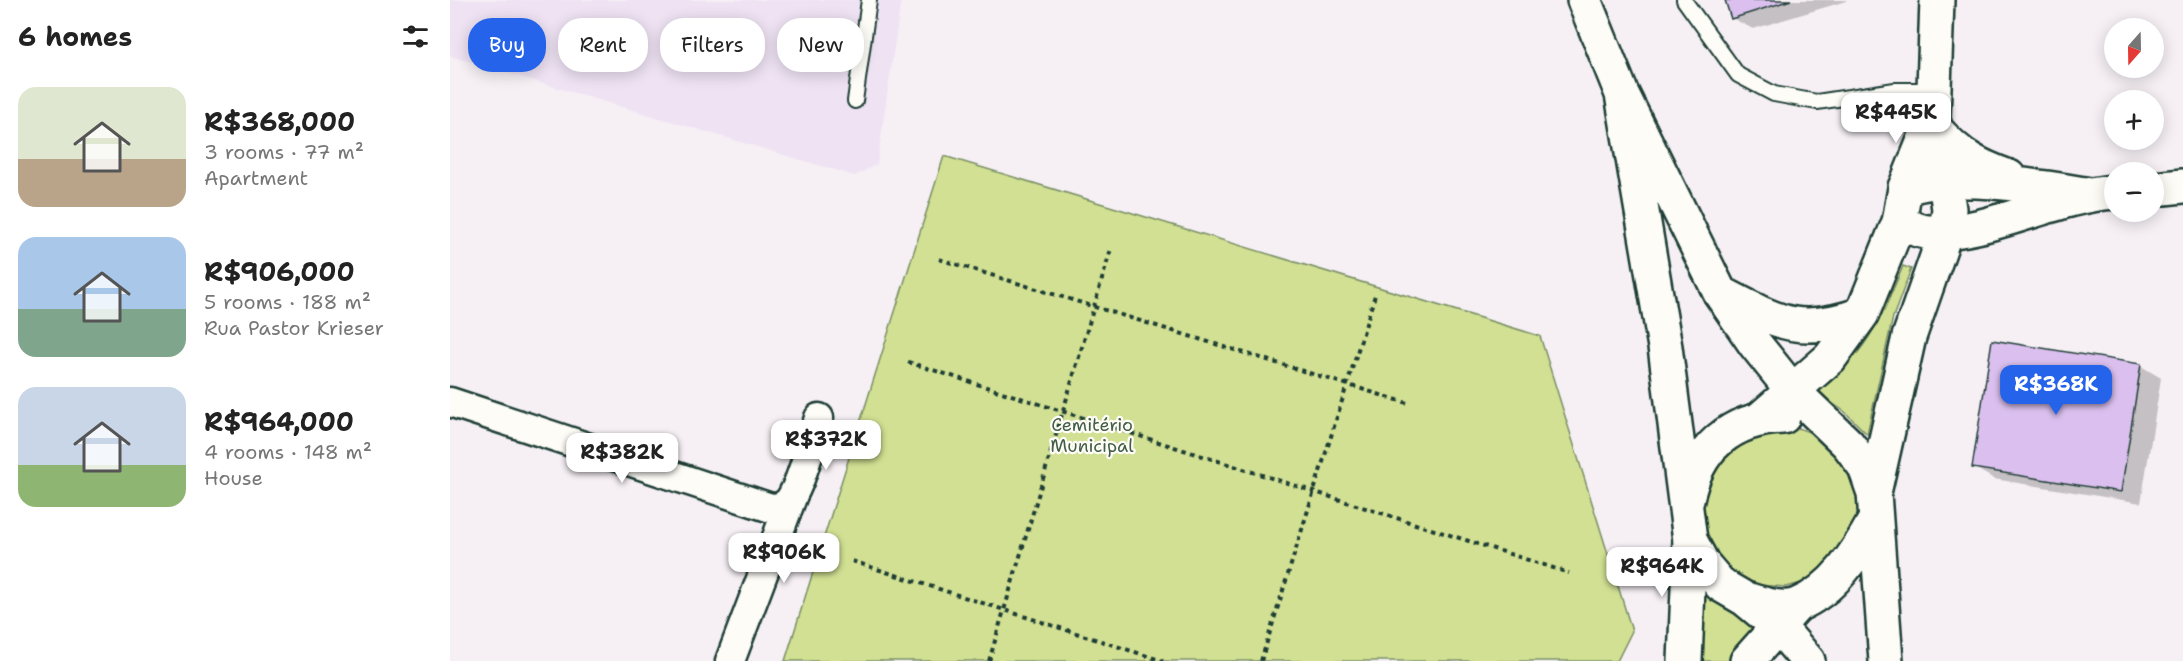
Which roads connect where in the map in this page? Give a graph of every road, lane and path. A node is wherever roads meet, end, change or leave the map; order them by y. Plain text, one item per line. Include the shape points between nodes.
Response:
1 (869, 0) edge
2 (1584, 0) edge
3 (1684, 0) edge
4 (1937, 0) edge
5 (1622, 94) junction
6 (855, 100) dead end
7 (1935, 113) junction
8 (1945, 181) junction
9 (2034, 186) junction
10 (2183, 186) edge
11 (1905, 188) junction
12 (2164, 188) edge
13 (2100, 193) edge
14 (1899, 222) junction
15 (1946, 231) junction
16 (1111, 249) dead end
17 (939, 259) dead end
18 (1720, 293) junction
19 (1375, 295) dead end
20 (1094, 307) junction
21 (1862, 315) junction
22 (908, 362) dead end
23 (1347, 385) junction
24 (1791, 389) junction
25 (450, 402) edge
26 (1407, 403) dead end
27 (1063, 412) junction
28 (819, 418) dead end
29 (1761, 418) junction
30 (1848, 444) junction
31 (1314, 493) junction
32 (791, 496) junction
33 (1874, 506) junction
34 (1686, 508) junction
35 (1690, 540) junction
36 (852, 561) dead end
37 (1569, 573) dead end
38 (1004, 610) junction
39 (1787, 616) junction
40 (730, 661) edge
41 (989, 661) edge
42 (1163, 661) edge
43 (1262, 661) edge
44 (1685, 661) edge
45 (1747, 661) edge
46 (1808, 661) edge
47 (1886, 661) edge

1 - 6 lane
2 - 5 main road
3 - 7 lane via 1738,75 1773,94 1817,102 1895,90
4 - 7 main road
5 - 18 main road
5 - 34 main road via 1665,347
7 - 8 main road
7 - 9 main road via 1956,152 1980,167
7 - 11 main road
8 - 9 main road
8 - 11 main road
8 - 15 main road via 1949,209
9 - 13 main road
10 - 12 main road
11 - 14 main road
13 - 15 main road
14 - 15 main road via 1928,232
14 - 21 main road
15 - 33 main road via 1910,338
16 - 20 path
17 - 20 path
18 - 21 main road via 1774,320 1800,327 1832,325
18 - 24 main road
19 - 23 path
20 - 23 path
20 - 27 path
21 - 24 main road via 1830,358
22 - 27 path
23 - 26 path
23 - 31 path
24 - 29 main road
24 - 30 main road
25 - 32 street via 771,508 779,508
27 - 31 path
27 - 38 path
28 - 32 street
29 - 30 main road via 1792,417 1822,426
29 - 34 main road via 1732,429 1707,450 1692,477
30 - 33 main road via 1865,467
31 - 37 path
31 - 43 path
32 - 40 street
33 - 39 main road via 1856,555 1829,584
33 - 47 main road
34 - 35 main road
35 - 39 main road via 1721,585
35 - 44 main road
36 - 38 path
38 - 41 path
38 - 42 path
39 - 45 main road
39 - 46 main road

